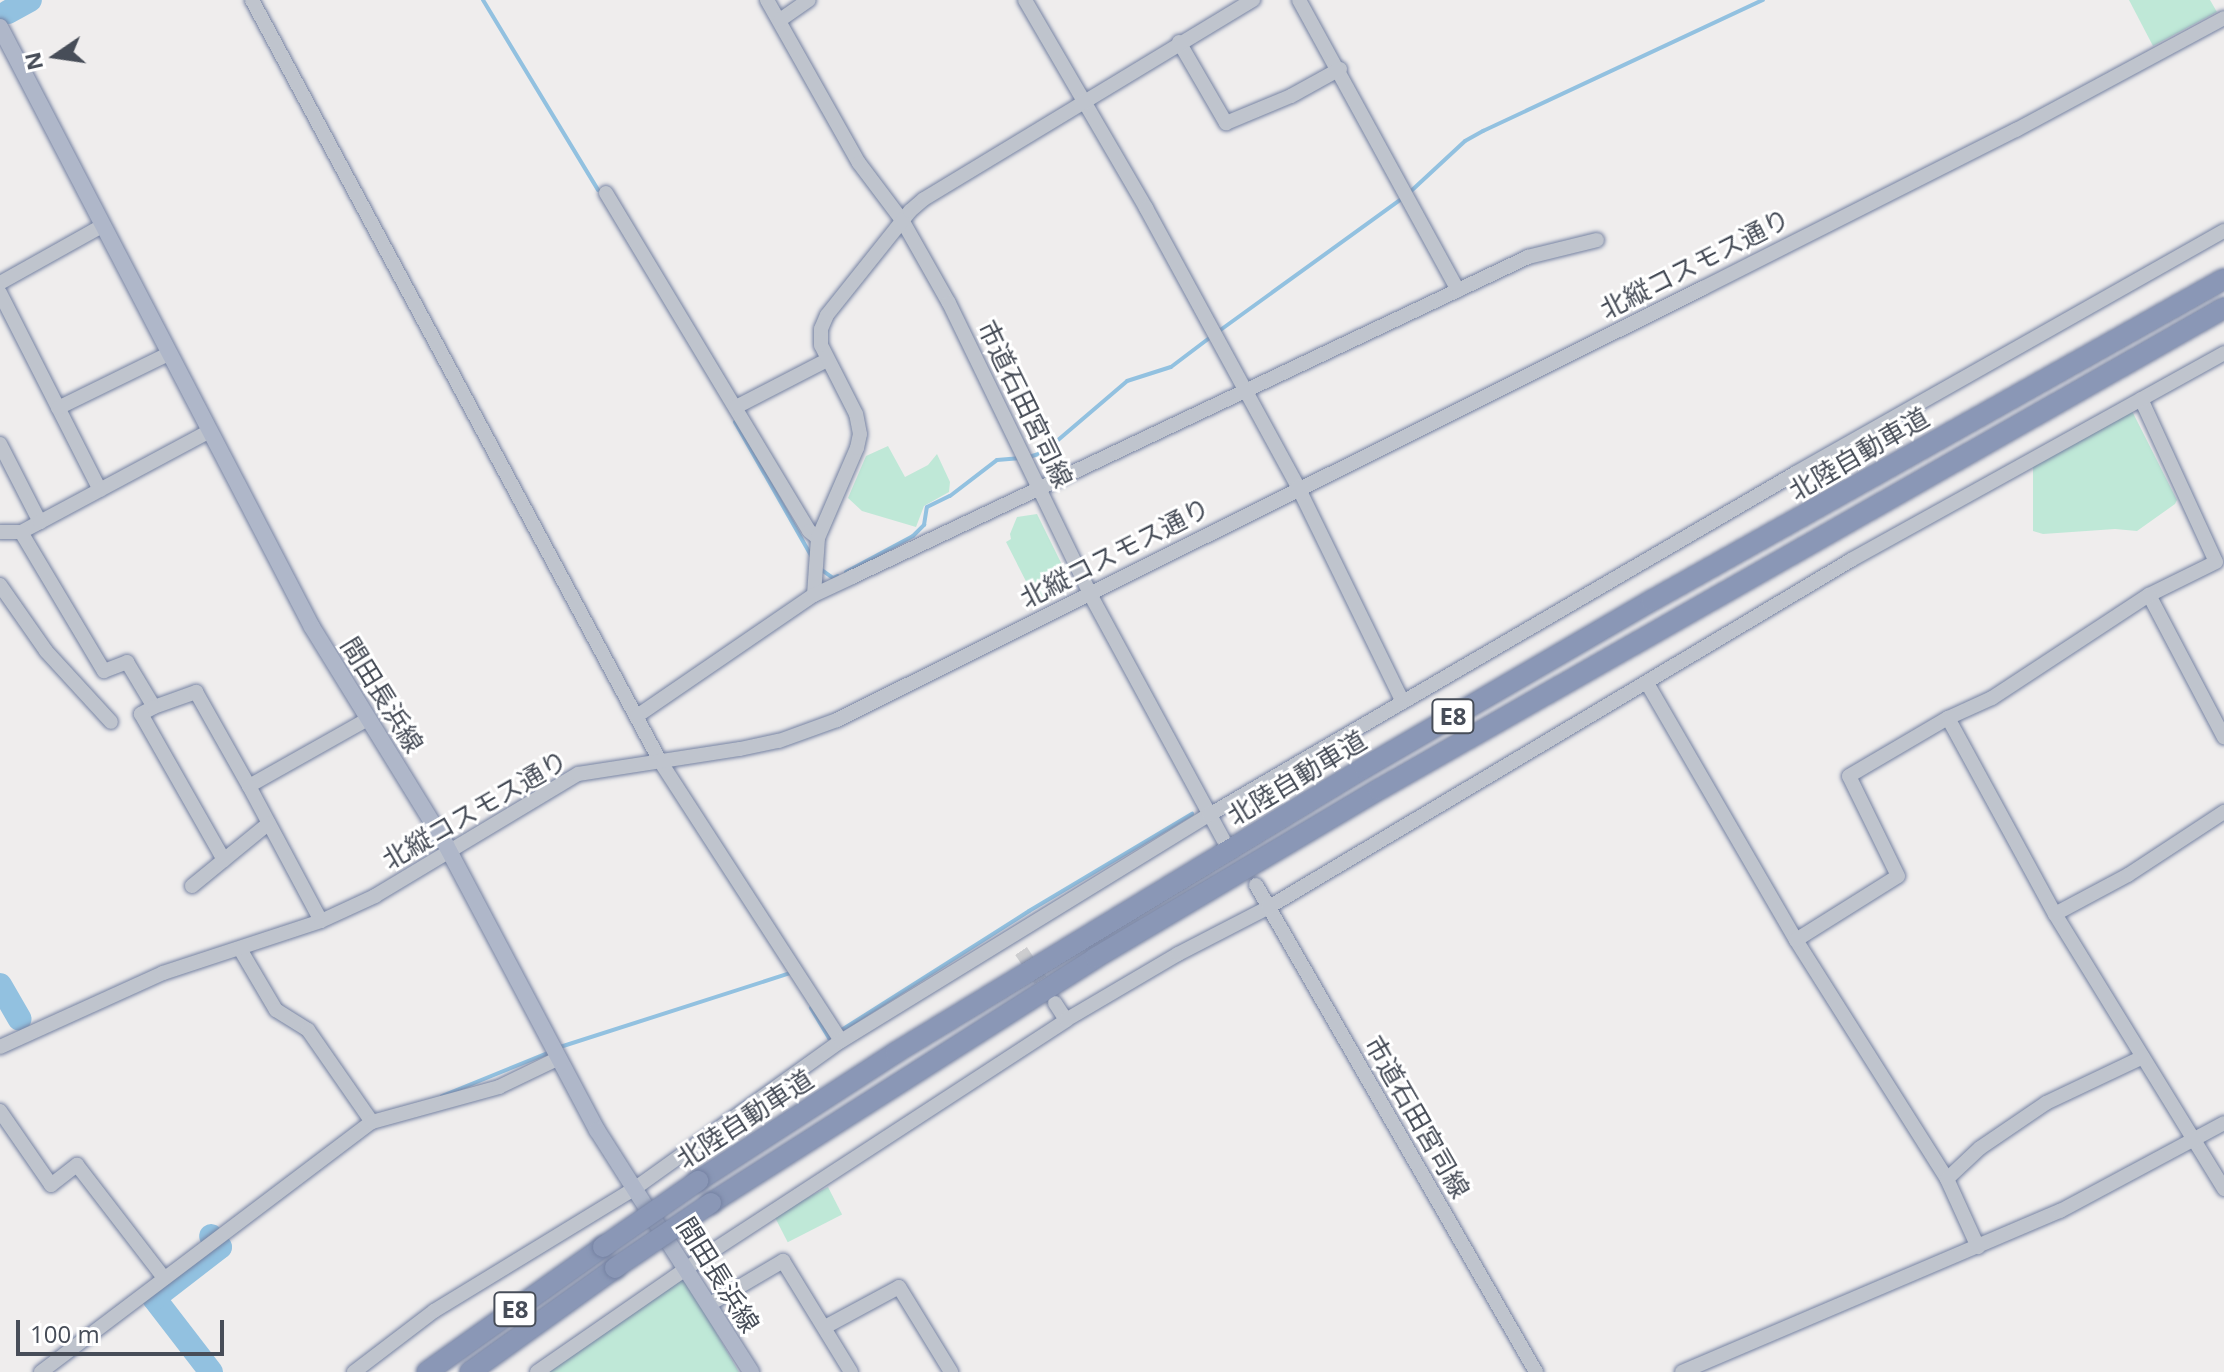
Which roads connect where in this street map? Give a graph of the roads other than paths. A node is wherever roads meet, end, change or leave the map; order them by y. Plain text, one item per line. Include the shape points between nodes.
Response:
1 (252, 0) edge
2 (767, 0) edge
3 (809, 0) edge
4 (1025, 0) edge
5 (1253, 0) edge
6 (1299, 0) edge
7 (2224, 18) edge
8 (780, 20) junction
9 (0, 27) edge
10 (1179, 42) junction
11 (1340, 69) junction
12 (1084, 103) junction
13 (606, 193) dead end
14 (902, 220) junction
15 (102, 226) junction
16 (2224, 231) edge
17 (1597, 240) dead end
18 (2224, 279) edge
19 (0, 283) edge
20 (1458, 290) junction
21 (0, 293) edge
22 (2224, 308) edge
23 (2224, 353) edge
24 (168, 354) junction
25 (827, 360) junction
26 (1244, 391) junction
27 (2141, 399) junction
28 (736, 407) junction
29 (58, 408) junction
30 (208, 432) junction
31 (0, 444) edge
32 (1038, 487) junction
33 (1298, 487) junction
34 (100, 490) junction
35 (40, 522) junction
36 (0, 532) edge
37 (21, 532) junction
38 (818, 538) junction
39 (0, 585) edge
40 (1090, 594) junction
41 (814, 595) junction
42 (2149, 595) junction
43 (1647, 683) junction
44 (1403, 702) junction
45 (154, 707) junction
46 (637, 716) junction
47 (1948, 718) junction
48 (368, 719) junction
49 (111, 722) dead end
50 (2224, 737) edge
51 (660, 761) junction
52 (249, 786) junction
53 (2224, 812) edge
54 (1209, 815) junction
55 (269, 823) junction
56 (1223, 839) dead end
57 (448, 851) junction
58 (224, 860) junction
59 (1256, 885) dead end
60 (192, 886) dead end
61 (1269, 907) junction
62 (2055, 914) junction
63 (321, 921) junction
64 (1011, 936) junction
65 (1796, 940) junction
66 (240, 949) junction
67 (1021, 951) tunnel mouth
68 (1055, 1003) tunnel mouth
69 (1066, 1020) junction
70 (841, 1041) junction
71 (0, 1047) edge
72 (2143, 1057) junction
73 (559, 1058) junction
74 (0, 1111) edge
75 (372, 1122) junction
76 (2224, 1123) edge
77 (2196, 1140) junction
78 (1947, 1179) junction
79 (634, 1189) junction
80 (2224, 1189) edge
81 (1978, 1247) junction
82 (687, 1268) junction
83 (164, 1278) junction
84 (710, 1304) junction
85 (825, 1327) junction
86 (41, 1372) edge
87 (354, 1372) edge
88 (427, 1372) edge
89 (470, 1372) edge
90 (537, 1372) edge
91 (751, 1372) edge
92 (851, 1372) edge
93 (951, 1372) edge
94 (1536, 1372) edge
95 (1682, 1372) edge

1 - 46 street
2 - 8 street, 市道石田宮司線
3 - 8 street
4 - 12 street
5 - 10 street
6 - 11 street
7 - 33 street, 北縦コスモス通り via 1975,151
8 - 14 street, 市道石田宮司線 via 859,163
9 - 15 main road, 間田長浜線
10 - 11 street via 1226,123
10 - 12 street
11 - 20 street
12 - 14 street via 924,199
12 - 26 street
13 - 28 street
14 - 25 street via 827,315 821,338
14 - 32 street, 市道石田宮司線 via 949,303
15 - 19 street
15 - 24 main road, 間田長浜線
16 - 44 street
17 - 20 street via 1528,257
18 - 88 highway, 北陸自動車道 / E8, bridge via 1364,768 908,1044 698,1181
20 - 26 street
21 - 29 street
22 - 89 highway, 北陸自動車道 / E8, bridge via 1378,790 908,1075 615,1268
23 - 27 street
24 - 29 street
24 - 30 main road, 間田長浜線
25 - 28 street
25 - 38 street via 856,414 860,434
26 - 32 street
26 - 33 street
27 - 42 street via 2216,562
27 - 43 street via 1851,560
28 - 38 street
29 - 34 street
30 - 34 street
30 - 48 main road, 間田長浜線 via 312,627
31 - 35 street
32 - 40 street, 市道石田宮司線
32 - 41 street
33 - 40 street, 北縦コスモス通り
33 - 44 street
34 - 35 street
35 - 37 street
36 - 37 street
37 - 45 street via 104,671 127,662
38 - 41 street
39 - 49 street via 46,651
40 - 51 street, 北縦コスモス通り via 810,731
40 - 54 street, 市道石田宮司線
41 - 46 street
42 - 47 street via 1992,698
42 - 50 street
43 - 61 street
43 - 65 street
44 - 54 street
45 - 52 street via 196,692
45 - 58 street via 141,714
46 - 51 street
47 - 62 street
47 - 65 street via 1849,776 1898,876
48 - 52 street
48 - 57 main road, 間田長浜線
51 - 57 street, 北縦コスモス通り via 578,774
51 - 70 street
52 - 55 street
53 - 62 street via 2128,875
54 - 56 street, 市道石田宮司線
54 - 64 street
55 - 58 street
55 - 63 street
57 - 63 street, 北縦コスモス通り via 375,896
57 - 73 main road, 間田長浜線
58 - 60 street
59 - 61 street, 市道石田宮司線
61 - 69 street
61 - 94 street, 市道石田宮司線
62 - 72 street
63 - 66 street, 北縦コスモス通り
64 - 67 street
64 - 70 street
65 - 78 street
66 - 71 street, 北縦コスモス通り via 163,973
66 - 75 street via 276,1010 308,1030
68 - 69 street
69 - 82 street
70 - 79 street
72 - 77 street
72 - 78 street via 2046,1103 1980,1148
73 - 75 street via 499,1087
73 - 79 main road, 間田長浜線
74 - 83 street via 51,1185 77,1165
75 - 83 street
76 - 77 street
77 - 80 street
77 - 81 street
78 - 81 street
79 - 82 main road, 間田長浜線
79 - 87 street via 434,1311
81 - 95 street
82 - 84 main road, 間田長浜線
82 - 90 street
83 - 86 street
84 - 85 street via 783,1261
84 - 91 main road, 間田長浜線
85 - 92 street
85 - 93 street via 899,1287

